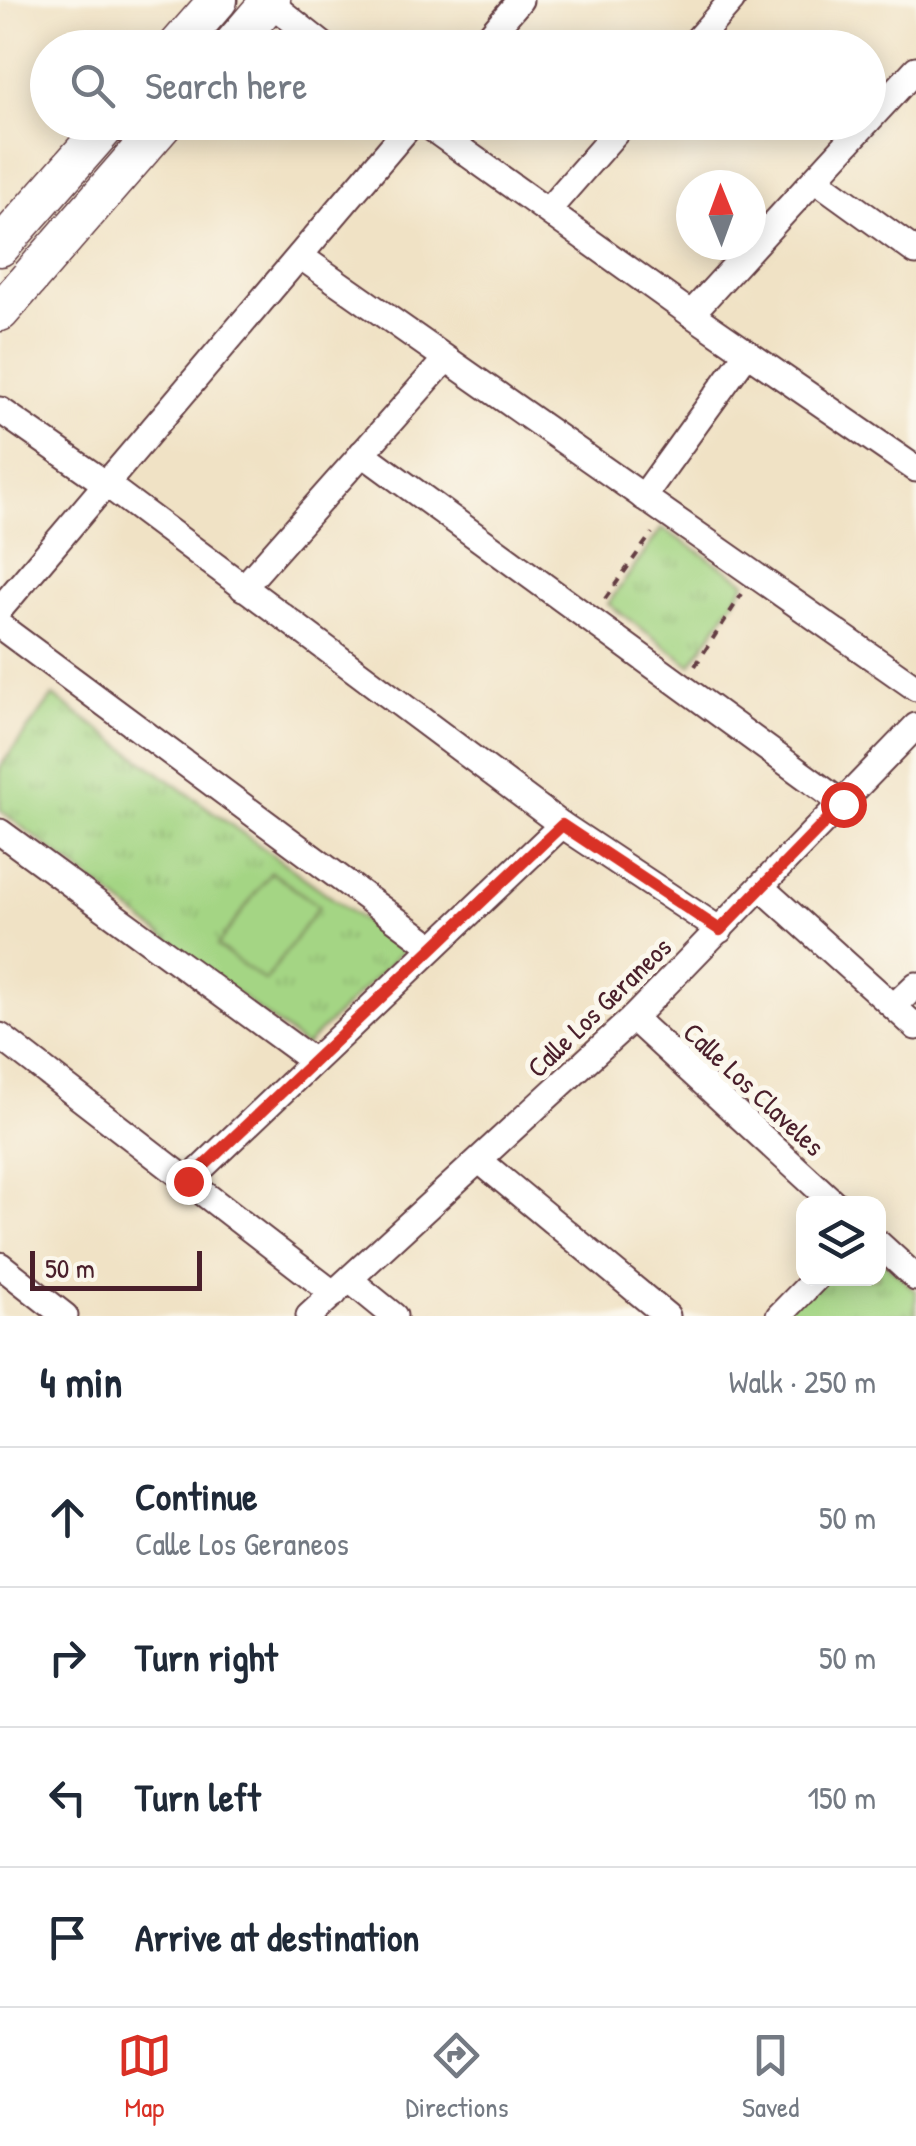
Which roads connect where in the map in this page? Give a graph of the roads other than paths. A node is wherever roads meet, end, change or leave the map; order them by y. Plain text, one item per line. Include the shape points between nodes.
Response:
1 (218, 0) edge
2 (520, 0) edge
3 (732, 0) edge
4 (270, 1) edge
5 (192, 30) edge
6 (245, 30) edge
7 (305, 30) edge
8 (494, 30) edge
9 (706, 30) edge
10 (916, 69) edge
11 (886, 102) edge
12 (94, 140) edge
13 (149, 140) edge
14 (399, 140) edge
15 (449, 140) edge
16 (609, 140) edge
17 (851, 140) edge
18 (815, 179) junction
19 (548, 210) junction
20 (0, 248) edge
21 (916, 252) edge
22 (300, 256) junction
23 (0, 312) edge
24 (691, 314) junction
25 (747, 353) junction
26 (446, 359) junction
27 (0, 410) edge
28 (362, 453) junction
29 (916, 469) edge
30 (106, 484) junction
31 (643, 497) junction
32 (243, 588) junction
33 (0, 609) edge
34 (0, 626) edge
35 (916, 688) edge
36 (916, 726) edge
37 (843, 804) junction
38 (562, 825) junction
39 (0, 832) edge
40 (762, 888) junction
41 (720, 930) junction
42 (434, 947) junction
43 (916, 985) edge
44 (894, 1006) junction
45 (633, 1018) junction
46 (916, 1027) edge
47 (0, 1036) edge
48 (314, 1062) junction
49 (480, 1161) junction
50 (188, 1181) junction
51 (826, 1196) edge
52 (886, 1251) edge
53 (0, 1265) edge
54 (916, 1278) edge
55 (342, 1286) junction
56 (808, 1286) edge
57 (65, 1316) edge
58 (309, 1316) edge
59 (394, 1316) edge
60 (666, 1316) edge
61 (779, 1316) edge

1 - 5 main road
2 - 8 street
3 - 9 street
4 - 6 main road
4 - 7 street
10 - 11 street
12 - 20 main road
13 - 23 main road
14 - 22 street
15 - 19 street
16 - 19 street
17 - 18 street
18 - 21 street
18 - 24 street
19 - 24 street
22 - 26 street
22 - 30 street
24 - 25 street
25 - 29 street
25 - 31 street
26 - 28 street
26 - 31 street
27 - 30 street
28 - 32 street
28 - 37 street
30 - 32 street
30 - 33 street
31 - 35 street
32 - 38 street
34 - 42 street
36 - 37 street, Calle Los Geraneos
37 - 40 street, Calle Los Geraneos
38 - 41 street
38 - 42 street
39 - 48 street
40 - 41 street, Calle Los Geraneos
40 - 44 street
41 - 45 street, Calle Los Geraneos
42 - 48 street
43 - 44 street
44 - 46 street
45 - 49 street, Calle Los Geraneos
45 - 51 street, Calle Los Claveles
47 - 50 street
48 - 50 street
49 - 55 street, Calle Los Geraneos
49 - 60 street
50 - 55 street
52 - 54 street
53 - 57 street
55 - 58 street, Calle Los Geraneos
55 - 59 street
56 - 61 street

